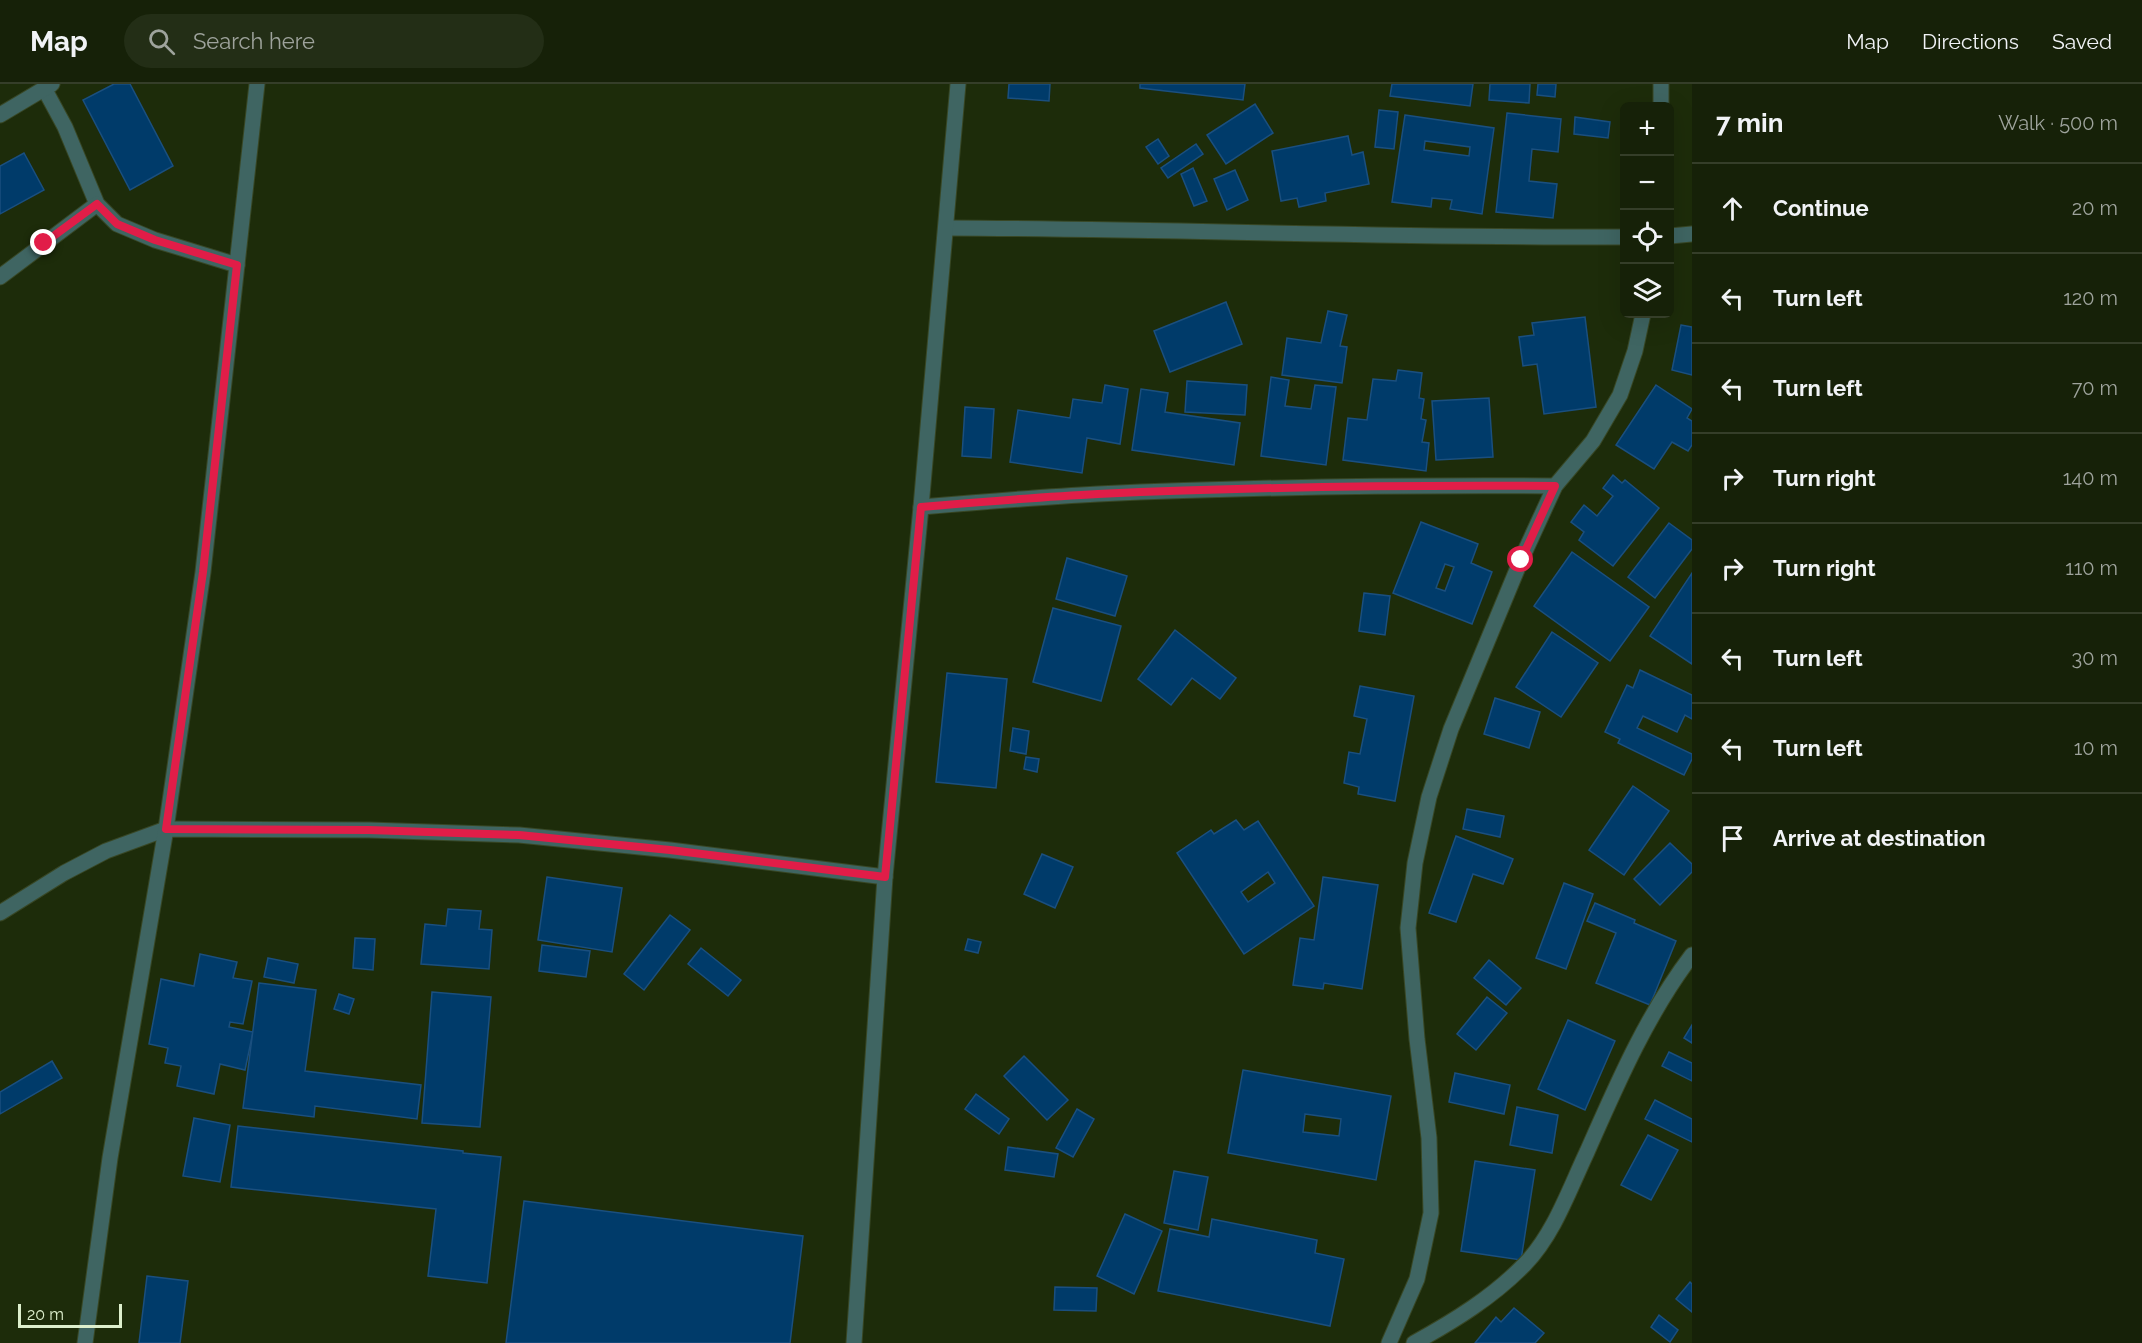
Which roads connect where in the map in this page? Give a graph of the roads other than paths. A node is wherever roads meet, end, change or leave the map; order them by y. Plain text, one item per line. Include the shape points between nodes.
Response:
1 (257, 84) edge
2 (958, 84) edge
3 (1661, 84) edge
4 (49, 87) edge
5 (1661, 102) edge
6 (0, 115) edge
7 (97, 204) junction
8 (946, 228) junction
9 (1692, 234) edge
10 (1674, 236) edge
11 (1620, 237) edge
12 (237, 265) junction
13 (0, 277) edge
14 (1642, 318) edge
15 (1555, 486) junction
16 (921, 507) junction
17 (166, 829) junction
18 (885, 877) junction
19 (0, 913) edge
20 (1692, 955) edge
21 (86, 1343) edge
22 (854, 1343) edge
23 (1389, 1343) edge
24 (1414, 1343) edge

1 - 12 street
2 - 8 street
3 - 5 street
4 - 6 street
4 - 7 street
7 - 12 street via 117,224
7 - 13 street
8 - 11 street
8 - 16 street
9 - 10 street
12 - 17 street via 203,572
14 - 15 street via 1620,395 1593,441
15 - 16 street via 1224,489
15 - 23 street via 1451,729 1429,797 1415,863 1408,928 1416,1039 1429,1138 1431,1213 1417,1279
16 - 18 street
17 - 18 street via 519,835
17 - 19 street via 106,851
17 - 21 street via 110,1158
18 - 22 street
20 - 24 street via 1656,1007 1549,1233 1526,1263 1477,1306

